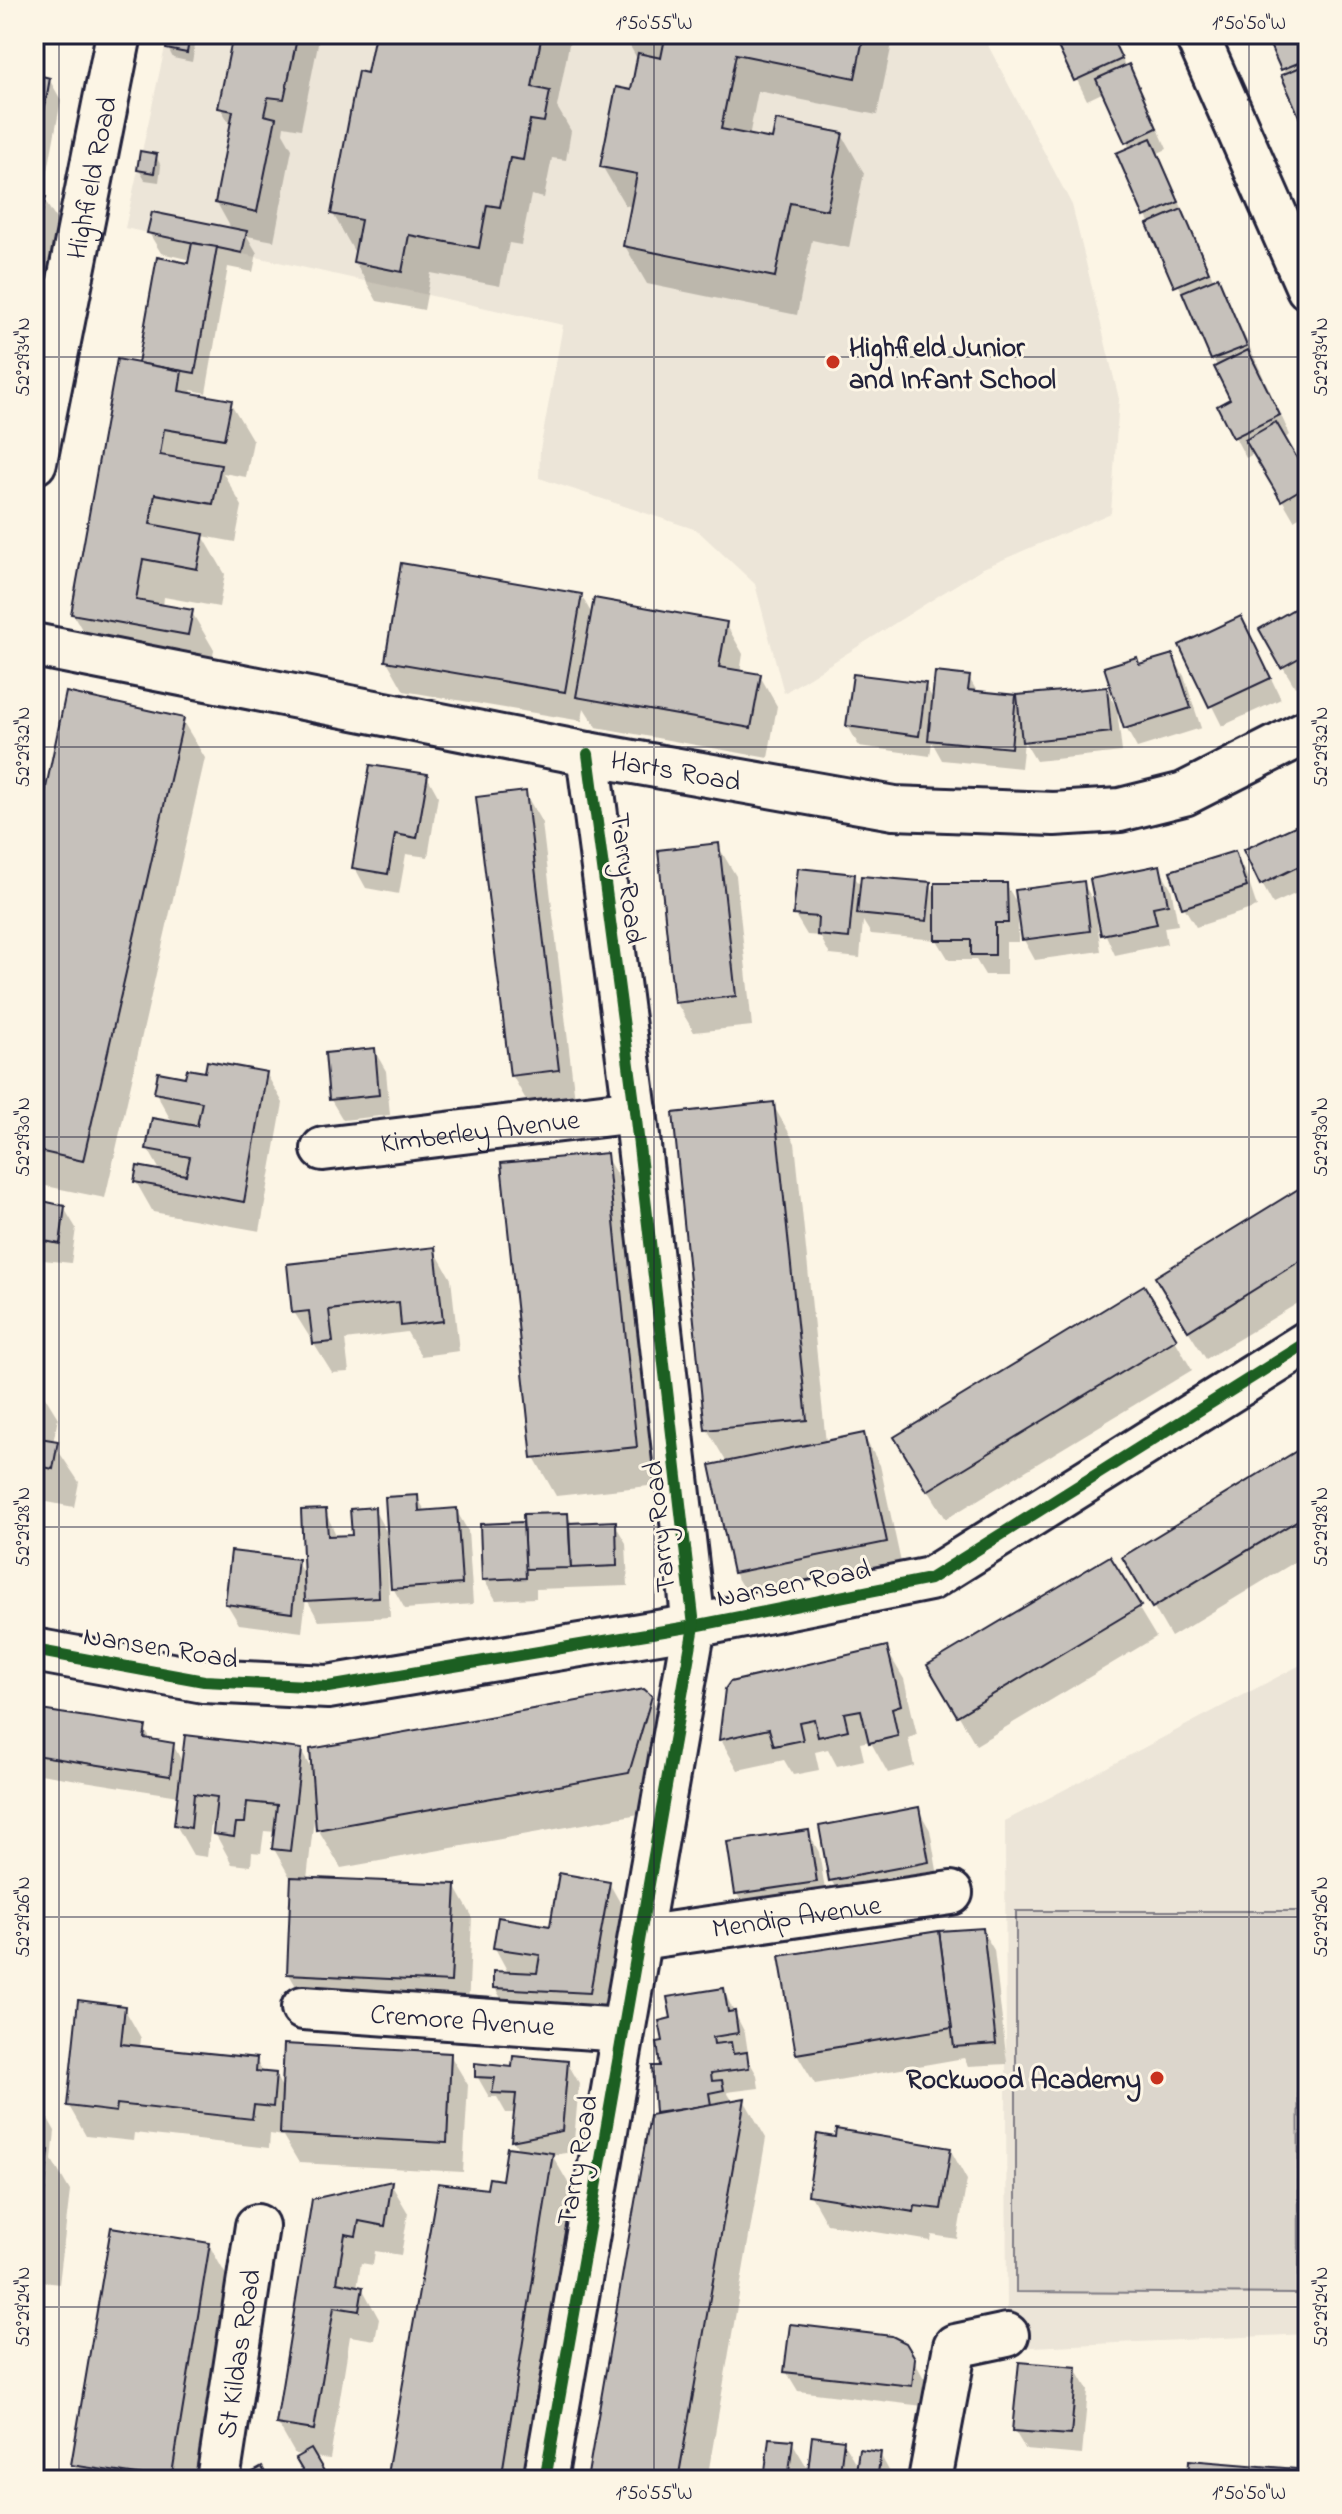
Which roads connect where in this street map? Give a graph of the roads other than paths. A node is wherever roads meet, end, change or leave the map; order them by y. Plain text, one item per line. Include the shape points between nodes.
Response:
1 (119, 34) edge
2 (1196, 34) edge
3 (1308, 288) edge
4 (35, 456) edge
5 (34, 645) edge
6 (1308, 731) edge
7 (588, 754) junction
8 (635, 1111) junction
9 (323, 1149) dead end
10 (1308, 1342) edge
11 (694, 1626) junction
12 (34, 1650) edge
13 (951, 1893) dead end
14 (640, 1938) junction
15 (303, 2008) dead end
16 (623, 2030) junction
17 (257, 2226) dead end
18 (1007, 2335) dead end
19 (218, 2480) edge
20 (545, 2480) edge
21 (930, 2480) edge

1 - 4 main road, Highfield Road
2 - 3 street
5 - 7 street, Harts Road
6 - 7 street, Harts Road via 1184,794 1120,810 1054,814 894,808
7 - 8 street, Tarry Road
8 - 9 street, Kimberley Avenue
8 - 11 street, Tarry Road
10 - 11 street, Nansen Road via 930,1579
11 - 12 street, Nansen Road via 328,1687 204,1681
11 - 14 street, Tarry Road
13 - 14 street, Mendip Avenue
14 - 16 street, Tarry Road
15 - 16 street, Cremore Avenue
16 - 20 street, Tarry Road
17 - 19 street, St Kildas Road
18 - 21 street via 955,2346

